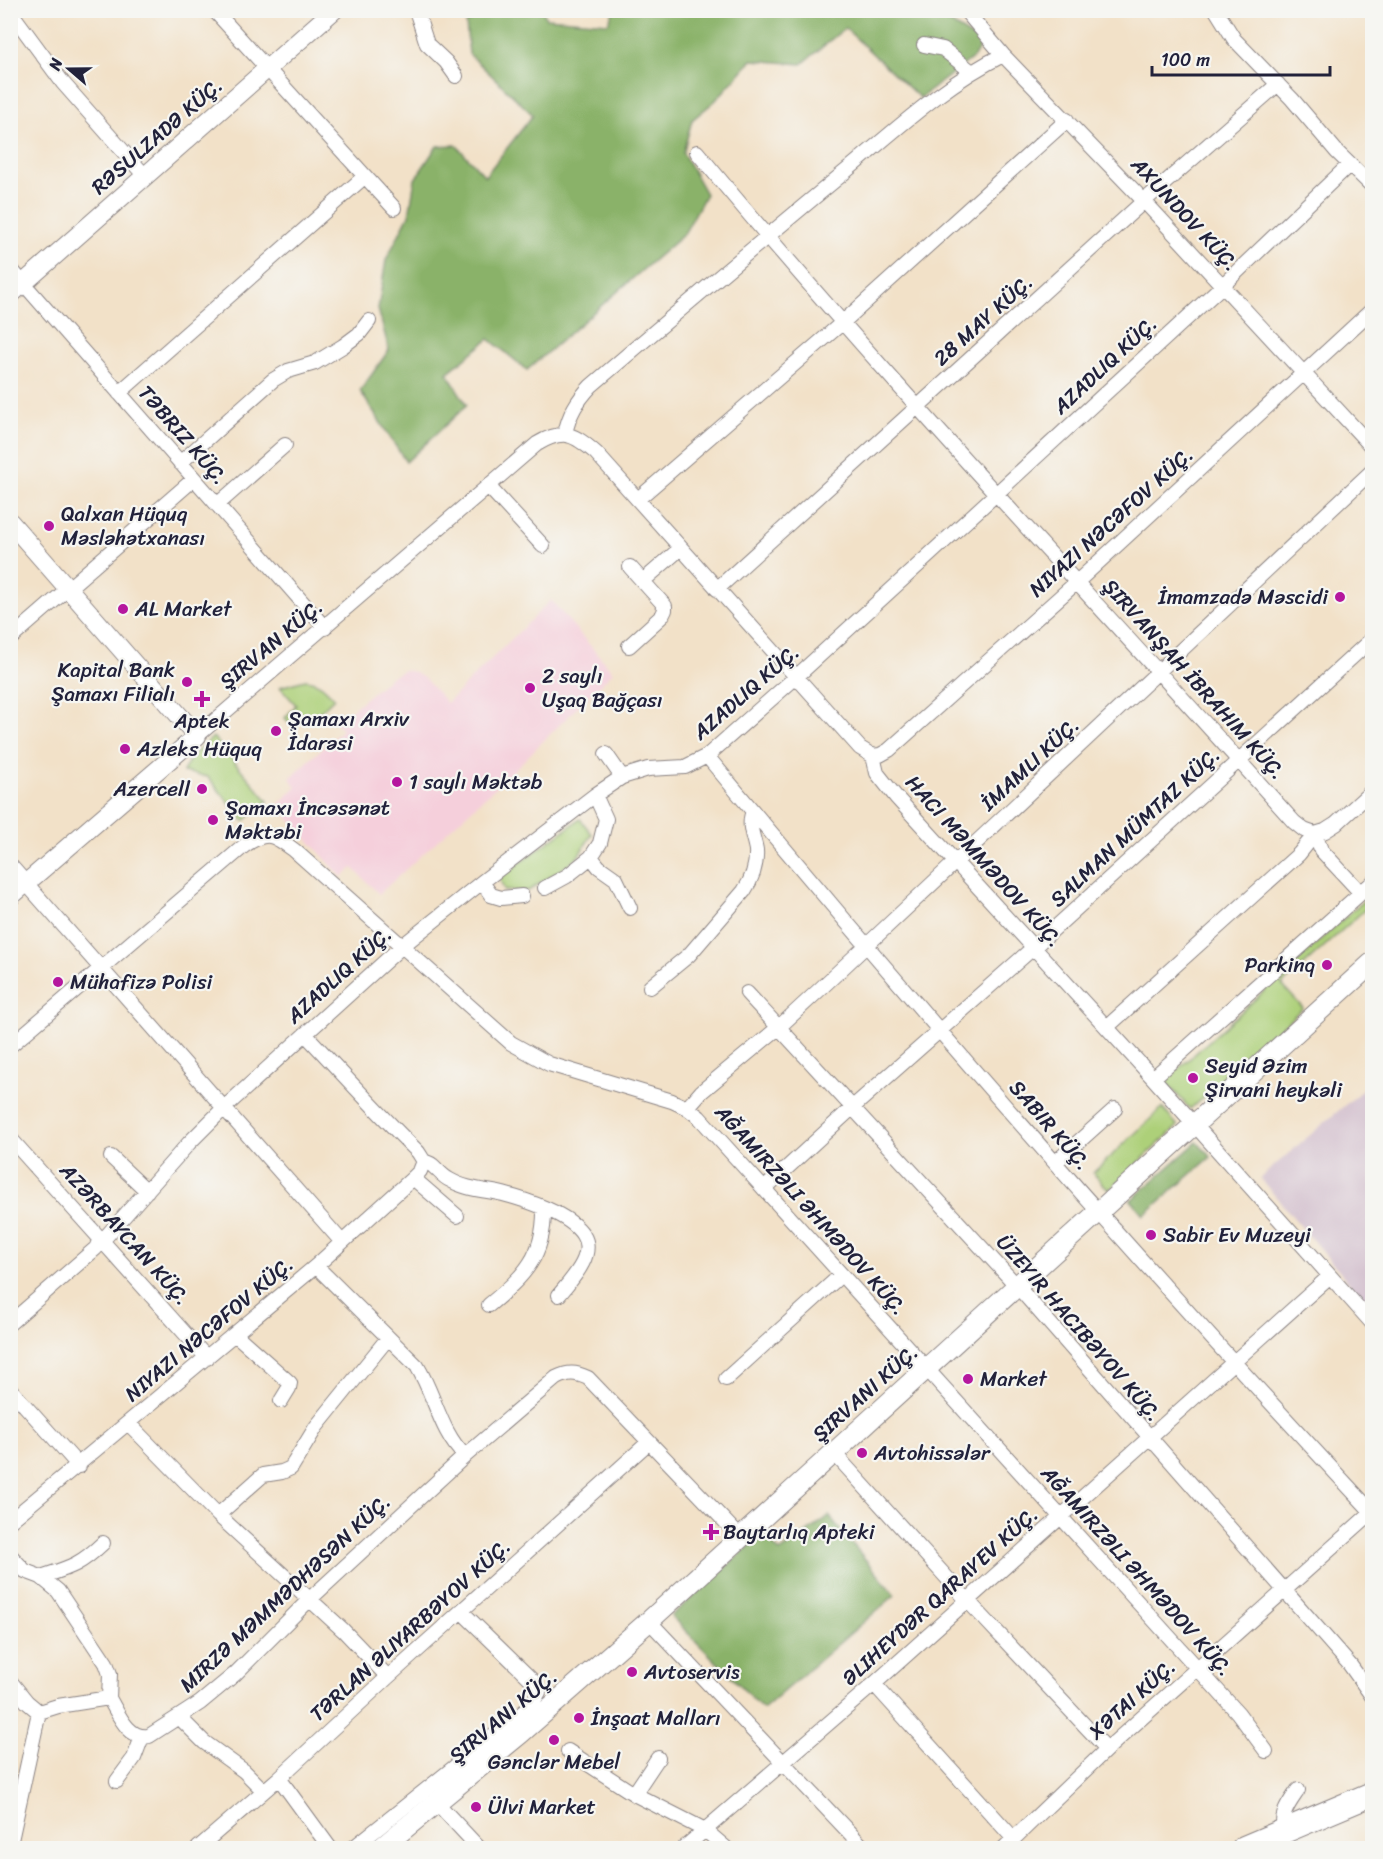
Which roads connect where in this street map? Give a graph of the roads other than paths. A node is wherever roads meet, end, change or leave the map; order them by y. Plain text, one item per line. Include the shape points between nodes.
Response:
1 (214, 10) edge
2 (334, 10) edge
3 (416, 10) edge
4 (965, 10) edge
5 (1216, 10) edge
6 (10, 11) edge
7 (924, 45) dead end
8 (1002, 55) junction
9 (266, 70) junction
10 (972, 72) junction
11 (456, 76) dead end
12 (1278, 84) junction
13 (1067, 120) junction
14 (697, 152) dead end
15 (1349, 165) junction
16 (145, 176) junction
17 (364, 177) junction
18 (1372, 186) edge
19 (1144, 201) junction
20 (394, 208) dead end
21 (767, 236) junction
22 (10, 268) edge
23 (1223, 285) junction
24 (17, 289) edge
25 (1372, 310) edge
26 (369, 321) dead end
27 (842, 323) junction
28 (1304, 374) junction
29 (119, 393) junction
30 (918, 407) junction
31 (565, 434) junction
32 (285, 445) dead end
33 (1372, 447) edge
34 (180, 463) junction
35 (1372, 471) edge
36 (194, 480) junction
37 (488, 486) junction
38 (997, 493) junction
39 (638, 499) junction
40 (217, 505) junction
41 (10, 522) edge
42 (543, 546) dead end
43 (681, 548) junction
44 (630, 567) dead end
45 (643, 581) junction
46 (1078, 581) junction
47 (69, 589) junction
48 (717, 589) junction
49 (325, 628) junction
50 (10, 639) edge
51 (1372, 639) edge
52 (629, 646) dead end
53 (1160, 672) junction
54 (796, 677) junction
55 (197, 736) junction
56 (606, 754) dead end
57 (706, 756) junction
58 (873, 756) junction
59 (1239, 760) junction
60 (622, 777) junction
61 (1372, 790) edge
62 (595, 795) junction
63 (753, 812) junction
64 (1315, 834) junction
65 (591, 857) junction
66 (955, 862) junction
67 (10, 865) edge
68 (482, 882) junction
69 (26, 883) junction
70 (1372, 883) edge
71 (545, 888) dead end
72 (1361, 893) junction
73 (522, 896) dead end
74 (10, 897) edge
75 (630, 908) dead end
76 (867, 945) junction
77 (401, 947) junction
78 (1033, 948) junction
79 (1372, 963) edge
80 (101, 969) junction
81 (650, 987) dead end
82 (747, 993) dead end
83 (1107, 1027) junction
84 (778, 1028) junction
85 (940, 1030) junction
86 (305, 1034) junction
87 (10, 1046) edge
88 (1153, 1078) junction
89 (854, 1107) junction
90 (225, 1108) junction
91 (687, 1108) junction
92 (1115, 1109) dead end
93 (1194, 1125) junction
94 (10, 1138) edge
95 (111, 1157) dead end
96 (424, 1161) junction
97 (1056, 1162) junction
98 (413, 1178) junction
99 (764, 1189) junction
100 (147, 1191) junction
101 (544, 1208) junction
102 (1098, 1212) junction
103 (457, 1216) dead end
104 (103, 1240) junction
105 (342, 1242) junction
106 (316, 1266) junction
107 (841, 1275) junction
108 (1330, 1276) junction
109 (1017, 1286) junction
110 (559, 1294) dead end
111 (489, 1305) dead end
112 (10, 1323) edge
113 (1372, 1323) edge
114 (236, 1335) junction
115 (388, 1338) junction
116 (207, 1358) junction
117 (1234, 1363) junction
118 (927, 1370) junction
119 (726, 1379) dead end
120 (10, 1389) edge
121 (281, 1401) dead end
122 (129, 1424) junction
123 (1149, 1438) junction
124 (650, 1442) junction
125 (834, 1453) junction
126 (465, 1456) junction
127 (79, 1466) junction
128 (1372, 1512) edge
129 (218, 1515) junction
130 (1060, 1517) junction
131 (10, 1521) edge
132 (741, 1538) junction
133 (103, 1543) dead end
134 (10, 1555) edge
135 (41, 1577) junction
136 (1283, 1591) junction
137 (310, 1599) junction
138 (967, 1600) junction
139 (461, 1611) junction
140 (649, 1621) junction
141 (1197, 1669) junction
142 (388, 1677) junction
143 (10, 1681) edge
144 (874, 1684) junction
145 (1371, 1690) edge
146 (109, 1698) junction
147 (39, 1712) junction
148 (179, 1717) junction
149 (142, 1737) junction
150 (1107, 1749) junction
151 (568, 1751) dead end
152 (1266, 1751) dead end
153 (658, 1758) dead end
154 (782, 1762) junction
155 (279, 1778) junction
156 (117, 1781) dead end
157 (1298, 1790) dead end
158 (264, 1791) junction
159 (634, 1794) junction
160 (1372, 1794) edge
161 (437, 1803) junction
162 (705, 1830) junction
163 (1284, 1831) junction
164 (1009, 1844) edge
165 (10, 1845) edge
166 (198, 1848) edge
167 (330, 1848) edge
168 (353, 1848) edge
169 (381, 1848) edge
170 (479, 1848) edge
171 (684, 1848) edge
172 (726, 1848) edge
173 (864, 1848) edge
174 (1244, 1848) edge

1 - 9 street
2 - 9 street, RƏSULZADƏ KÜÇ.
3 - 11 street via 427,44
4 - 8 street, AXUNDOV KÜÇ.
5 - 12 street via 1234,39
6 - 16 street via 63,84
7 - 10 street via 943,50
8 - 10 street
8 - 13 street, AXUNDOV KÜÇ.
9 - 16 street, RƏSULZADƏ KÜÇ.
9 - 17 street
10 - 21 street
12 - 15 street
12 - 19 street, 28 MAY KÜÇ.
13 - 19 street, AXUNDOV KÜÇ.
13 - 27 street
14 - 21 street, ŞIRVANŞAH İBRAHIM KÜÇ.
15 - 18 street
15 - 23 street
16 - 24 street, RƏSULZADƏ KÜÇ.
17 - 20 street
17 - 29 street
19 - 23 street, AXUNDOV KÜÇ.
19 - 30 street, 28 MAY KÜÇ.
21 - 27 street, ŞIRVANŞAH İBRAHIM KÜÇ.
21 - 31 street via 591,386 569,416
22 - 24 street, TƏBRIZ KÜÇ.
23 - 28 street, AXUNDOV KÜÇ.
23 - 38 street
24 - 29 street, TƏBRIZ KÜÇ.
25 - 28 street, NIYAZI NƏCƏFOV KÜÇ.
26 - 34 street via 343,346 315,363 273,380
27 - 30 street, ŞIRVANŞAH İBRAHIM KÜÇ.
27 - 39 street
28 - 33 street, AXUNDOV KÜÇ.
28 - 46 street, NIYAZI NƏCƏFOV KÜÇ.
29 - 34 street, TƏBRIZ KÜÇ.
30 - 38 street, ŞIRVANŞAH İBRAHIM KÜÇ.
30 - 48 street, 28 MAY KÜÇ.
31 - 37 street, ŞIRVAN KÜÇ. via 537,444
31 - 39 street via 596,453
32 - 40 street
34 - 36 street, TƏBRIZ KÜÇ.
35 - 53 street
36 - 40 street, TƏBRIZ KÜÇ.
36 - 47 street
37 - 42 street
37 - 49 street, ŞIRVAN KÜÇ.
38 - 46 street, ŞIRVANŞAH İBRAHIM KÜÇ.
38 - 54 street
39 - 43 street
40 - 49 street, TƏBRIZ KÜÇ.
41 - 47 street
43 - 45 street
43 - 48 street
44 - 45 street
45 - 52 street via 665,610
46 - 53 street, ŞIRVANŞAH İBRAHIM KÜÇ.
46 - 58 street, NIYAZI NƏCƏFOV KÜÇ. via 889,750
47 - 50 street
47 - 55 street
48 - 54 street
49 - 55 street, ŞIRVAN KÜÇ.
51 - 59 street, SALMAN MÜMTAZ KÜÇ.
53 - 59 street, ŞIRVANŞAH İBRAHIM KÜÇ.
53 - 66 street
54 - 57 street
54 - 58 street via 861,748
55 - 69 street, ŞIRVAN KÜÇ.
56 - 60 street
57 - 60 street via 685,767
57 - 63 street, SABIR KÜÇ.
58 - 66 street via 877,773
59 - 64 street, ŞIRVANŞAH İBRAHIM KÜÇ. via 1294,822
59 - 78 street, SALMAN MÜMTAZ KÜÇ.
60 - 62 street
61 - 64 street via 1336,824
62 - 65 street via 606,819 600,843
62 - 68 street
63 - 76 street, SABIR KÜÇ.
63 - 81 street via 750,822 756,864 751,880 689,955
64 - 72 street via 1321,850
64 - 83 street via 1299,854
65 - 71 street
65 - 75 street via 616,879
66 - 76 street
66 - 78 street
67 - 69 street
68 - 73 street via 491,895
68 - 77 street
69 - 74 street, ŞIRVAN KÜÇ.
69 - 80 street
70 - 72 street
72 - 88 street
76 - 84 street
76 - 85 street, SABIR KÜÇ.
77 - 80 street, AĞAMIRZƏLI ƏHMƏDOV KÜÇ. via 294,850 266,834 244,846
77 - 86 street
77 - 91 street, AĞAMIRZƏLI ƏHMƏDOV KÜÇ. via 524,1052 565,1070
78 - 83 street
78 - 85 street, SALMAN MÜMTAZ KÜÇ.
79 - 93 main road, ŞIRVANI KÜÇ.
80 - 87 street
80 - 90 street
82 - 84 street
83 - 88 street
84 - 89 street
84 - 91 street
85 - 89 street, SALMAN MÜMTAZ KÜÇ.
85 - 97 street, SABIR KÜÇ.
86 - 90 street
86 - 96 street
88 - 93 street
89 - 99 street, SALMAN MÜMTAZ KÜÇ.
89 - 109 street
90 - 100 street
90 - 105 street
91 - 99 street, AĞAMIRZƏLI ƏHMƏDOV KÜÇ.
92 - 97 street
93 - 102 main road, ŞIRVANI KÜÇ.
93 - 108 street
94 - 104 street, AZƏRBAYCAN KÜÇ.
95 - 100 street
96 - 98 street, NIYAZI NƏCƏFOV KÜÇ.
96 - 101 street via 455,1184
97 - 102 street, SABIR KÜÇ.
98 - 103 street
98 - 105 street, NIYAZI NƏCƏFOV KÜÇ.
99 - 107 street, AĞAMIRZƏLI ƏHMƏDOV KÜÇ.
100 - 104 street
101 - 110 street via 574,1225 587,1242 581,1266
101 - 111 street via 545,1229 530,1266
102 - 109 main road, ŞIRVANI KÜÇ.
102 - 117 street, SABIR KÜÇ.
104 - 112 street
104 - 116 street, AZƏRBAYCAN KÜÇ.
105 - 106 street, NIYAZI NƏCƏFOV KÜÇ.
106 - 114 street, NIYAZI NƏCƏFOV KÜÇ.
106 - 115 street
107 - 118 street, AĞAMIRZƏLI ƏHMƏDOV KÜÇ.
107 - 119 street
108 - 113 street
108 - 117 street, ƏLIHEYDƏR QARAYEV KÜÇ.
109 - 118 main road, ŞIRVANI KÜÇ.
109 - 123 street
114 - 116 street, NIYAZI NƏCƏFOV KÜÇ.
114 - 121 street via 290,1383
115 - 126 street via 417,1366 447,1433
115 - 129 street via 311,1434 291,1468 262,1475
116 - 122 street, NIYAZI NƏCƏFOV KÜÇ.
117 - 123 street, ƏLIHEYDƏR QARAYEV KÜÇ.
117 - 128 street, SABIR KÜÇ.
118 - 125 main road, ŞIRVANI KÜÇ.
118 - 130 street, AĞAMIRZƏLI ƏHMƏDOV KÜÇ.
120 - 127 street
122 - 127 street, NIYAZI NƏCƏFOV KÜÇ.
122 - 129 street
123 - 130 street, ƏLIHEYDƏR QARAYEV KÜÇ.
123 - 136 street
124 - 126 street, MIRZƏ MƏMMƏDHƏSƏN KÜÇ. via 588,1378 567,1373 556,1378
124 - 132 street
124 - 139 street, TƏRLAN ƏLIYARBƏYOV KÜÇ.
125 - 132 main road, ŞIRVANI KÜÇ.
125 - 138 street
126 - 137 street, MIRZƏ MƏMMƏDHƏSƏN KÜÇ.
127 - 131 street, NIYAZI NƏCƏFOV KÜÇ.
128 - 136 street, XƏTAI KÜÇ.
129 - 137 street
130 - 138 street, ƏLIHEYDƏR QARAYEV KÜÇ.
130 - 141 street, AĞAMIRZƏLI ƏHMƏDOV KÜÇ.
132 - 140 main road, ŞIRVANI KÜÇ.
133 - 135 street via 73,1567
134 - 135 street via 25,1571
135 - 146 street via 58,1591 106,1663 110,1674
136 - 141 street, XƏTAI KÜÇ.
136 - 145 street
137 - 142 street
137 - 148 street, MIRZƏ MƏMMƏDHƏSƏN KÜÇ. via 235,1674
138 - 144 street, ƏLIHEYDƏR QARAYEV KÜÇ.
138 - 150 street
139 - 142 street, TƏRLAN ƏLIYARBƏYOV KÜÇ.
139 - 168 street via 535,1683 539,1692 536,1699
140 - 154 street
140 - 161 main road, ŞIRVANI KÜÇ.
141 - 150 street, XƏTAI KÜÇ.
141 - 152 street, AĞAMIRZƏLI ƏHMƏDOV KÜÇ.
142 - 155 street, TƏRLAN ƏLIYARBƏYOV KÜÇ.
143 - 147 street
144 - 154 street, ƏLIHEYDƏR QARAYEV KÜÇ.
144 - 164 street
146 - 147 street
146 - 149 street via 133,1734
147 - 165 street
148 - 149 street, MIRZƏ MƏMMƏDHƏSƏN KÜÇ.
148 - 158 street
149 - 156 street via 134,1758
150 - 164 street, XƏTAI KÜÇ.
151 - 159 street
153 - 159 street
154 - 162 street, ƏLIHEYDƏR QARAYEV KÜÇ.
154 - 173 street
155 - 158 street, TƏRLAN ƏLIYARBƏYOV KÜÇ.
155 - 167 street
157 - 163 street via 1283,1813
158 - 166 street, TƏRLAN ƏLIYARBƏYOV KÜÇ.
159 - 162 street
160 - 163 highway
161 - 169 main road, ŞIRVANI KÜÇ.
161 - 170 street
162 - 171 street, ƏLIHEYDƏR QARAYEV KÜÇ.
162 - 172 street
163 - 174 highway

